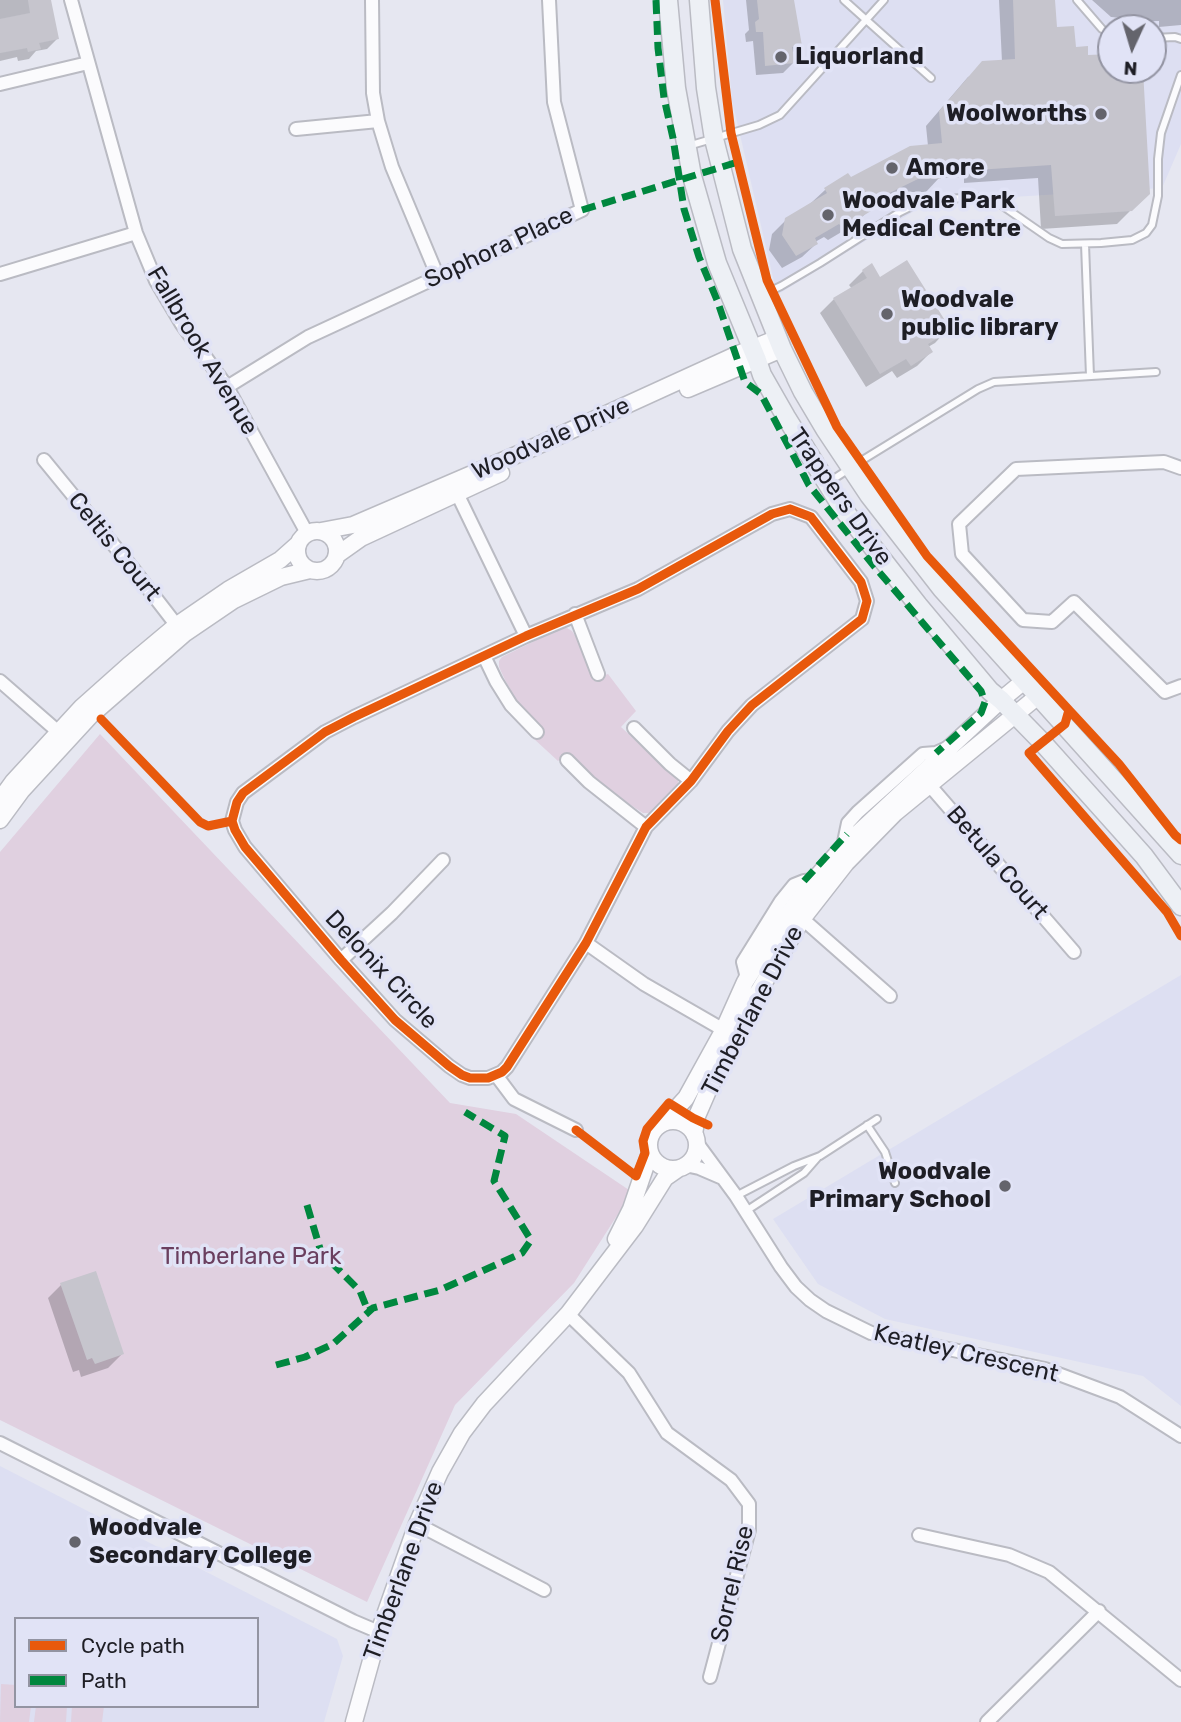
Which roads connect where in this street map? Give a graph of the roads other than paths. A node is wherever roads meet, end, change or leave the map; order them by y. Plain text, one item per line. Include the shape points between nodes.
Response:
1 (71, 0) edge
2 (372, 0) edge
3 (549, 0) edge
4 (668, 0) edge
5 (699, 0) edge
6 (844, 0) edge
7 (884, 0) edge
8 (1077, 0) edge
9 (867, 19) junction
10 (1097, 23) edge
11 (88, 63) junction
12 (1181, 75) edge
13 (931, 78) dead end
14 (0, 84) edge
15 (378, 121) junction
16 (296, 129) dead end
17 (714, 139) junction
18 (686, 146) junction
19 (136, 233) junction
20 (1085, 244) junction
21 (0, 274) edge
22 (438, 276) junction
23 (761, 295) junction
24 (780, 344) junction
25 (755, 354) junction
26 (1156, 372) dead end
27 (1090, 376) junction
28 (227, 387) junction
29 (44, 460) dead end
30 (851, 468) junction
31 (1181, 468) edge
32 (827, 484) junction
33 (454, 488) junction
34 (309, 536) junction
35 (337, 555) junction
36 (310, 570) junction
37 (575, 614) junction
38 (180, 630) junction
39 (526, 636) junction
40 (484, 656) junction
41 (598, 674) dead end
42 (0, 681) edge
43 (1024, 681) junction
44 (1181, 686) edge
45 (1038, 696) junction
46 (1001, 700) junction
47 (1014, 716) junction
48 (634, 728) dead end
49 (537, 732) dead end
50 (63, 736) junction
51 (954, 744) junction
52 (567, 760) dead end
53 (925, 780) junction
54 (691, 781) junction
55 (0, 800) edge
56 (0, 820) edge
57 (646, 827) junction
58 (844, 847) junction
59 (1181, 855) edge
60 (443, 860) dead end
61 (814, 880) junction
62 (1181, 906) edge
63 (797, 914) junction
64 (586, 943) junction
65 (1074, 952) dead end
66 (341, 960) junction
67 (745, 982) junction
68 (890, 996) dead end
69 (729, 1033) junction
70 (496, 1075) junction
71 (877, 1119) dead end
72 (664, 1122) junction
73 (867, 1125) junction
74 (576, 1130) dead end
75 (696, 1139) junction
76 (650, 1153) junction
77 (820, 1156) junction
78 (682, 1167) junction
79 (723, 1179) junction
80 (895, 1183) dead end
81 (736, 1196) junction
82 (746, 1211) junction
83 (603, 1266) junction
84 (568, 1314) junction
85 (1181, 1436) edge
86 (0, 1443) edge
87 (417, 1524) junction
88 (919, 1535) dead end
89 (544, 1590) dead end
90 (1099, 1611) junction
91 (379, 1632) junction
92 (710, 1677) dead end
93 (1181, 1680) edge
94 (354, 1722) edge
95 (987, 1722) edge

1 - 11 street, Fallbrook Avenue
2 - 15 street via 373,93
3 - 22 street, Sophora Place via 554,102 582,210
4 - 18 main road, Trappers Drive
5 - 17 main road, Trappers Drive
6 - 9 lane
7 - 9 lane
8 - 10 lane
9 - 13 lane
9 - 17 lane via 780,115
11 - 14 street
11 - 19 street, Fallbrook Avenue
12 - 20 lane via 1161,134 1152,225 1132,240
15 - 16 street
15 - 22 street via 392,167
17 - 18 lane
17 - 23 main road, Trappers Drive via 742,248
18 - 25 main road, Trappers Drive via 717,263
19 - 21 street
19 - 28 street, Fallbrook Avenue via 156,281
20 - 23 lane via 1062,244 1048,238 994,200 928,200
20 - 27 lane
22 - 28 street, Sophora Place via 307,337
23 - 24 main road, Trappers Drive
24 - 25 street, Woodvale Drive
24 - 30 main road, Trappers Drive
25 - 32 main road, Trappers Drive via 762,375
25 - 33 street, Woodvale Drive via 598,428
26 - 27 lane
27 - 30 lane via 994,382
28 - 34 street, Fallbrook Avenue
29 - 38 street, Celtis Court
30 - 32 lane
30 - 43 main road, Trappers Drive via 942,589
31 - 44 street via 1164,462 1016,469 959,524 962,554 1023,620 1052,622 1074,602 1166,692
32 - 46 main road, Trappers Drive via 918,605
33 - 34 street, Woodvale Drive
33 - 35 street, Woodvale Drive
33 - 39 street
34 - 35 street via 332,537
34 - 36 street via 298,557
34 - 38 street, Woodvale Drive via 280,560 228,590
35 - 36 street via 330,567
36 - 38 street, Woodvale Drive via 281,577
37 - 39 street, Delonix Circle
37 - 41 street
37 - 54 street, Delonix Circle via 638,589 772,514 790,509 811,517 861,582 867,601 862,619 752,705
38 - 50 street, Woodvale Drive
39 - 40 street, Delonix Circle
40 - 49 street via 511,705
40 - 66 street, Delonix Circle via 325,732 237,802 232,821 239,838
42 - 50 street
43 - 45 main road, Trappers Drive
43 - 46 street, Timberlane Drive
45 - 47 street, Timberlane Drive
45 - 59 main road, Trappers Drive
46 - 47 main road, Trappers Drive
46 - 51 street, Timberlane Drive
47 - 53 street, Timberlane Drive
47 - 62 main road, Trappers Drive via 1144,856
48 - 54 street
50 - 55 street, Woodvale Drive
50 - 56 street, Woodvale Drive
51 - 53 street, Timberlane Drive
51 - 58 street, Timberlane Drive via 923,754 894,778 848,823
52 - 57 street
53 - 58 street, Timberlane Drive
53 - 63 street, Timberlane Drive
53 - 65 street, Betula Court
54 - 57 street, Delonix Circle
57 - 64 street, Delonix Circle
58 - 61 street, Timberlane Drive
60 - 66 street
61 - 63 street, Timberlane Drive
61 - 67 street, Timberlane Drive via 794,885 781,901 743,962
63 - 67 street, Timberlane Drive
63 - 68 street
63 - 69 street, Timberlane Drive via 757,994
64 - 69 street via 644,984
64 - 70 street, Delonix Circle via 513,1058
66 - 70 street, Delonix Circle via 395,1020 449,1066 470,1078
67 - 69 street, Timberlane Drive
69 - 72 street, Timberlane Drive via 686,1098
69 - 75 street, Timberlane Drive via 697,1116
70 - 74 street via 514,1099
71 - 73 lane
72 - 75 street via 678,1121 690,1128
72 - 76 street via 649,1138
73 - 77 lane
73 - 80 lane via 885,1152
75 - 78 street via 694,1156
75 - 79 street, Keatley Crescent
76 - 78 street via 658,1164
76 - 83 street, Timberlane Drive via 631,1209
77 - 81 lane
77 - 82 lane via 804,1174
78 - 79 street via 699,1168
78 - 83 street, Timberlane Drive via 665,1178
79 - 81 street, Keatley Crescent
81 - 82 street, Keatley Crescent
82 - 85 street, Keatley Crescent via 796,1287 826,1311 871,1333 1045,1369 1120,1397
83 - 84 street, Timberlane Drive
84 - 87 street, Timberlane Drive via 462,1433
84 - 92 street, Sorrel Rise via 629,1374 667,1433 731,1480 749,1504 749,1530
86 - 91 street
87 - 89 street
87 - 91 street, Timberlane Drive
88 - 90 street via 1010,1555 1049,1572
90 - 93 street
90 - 95 street
91 - 94 street, Timberlane Drive

